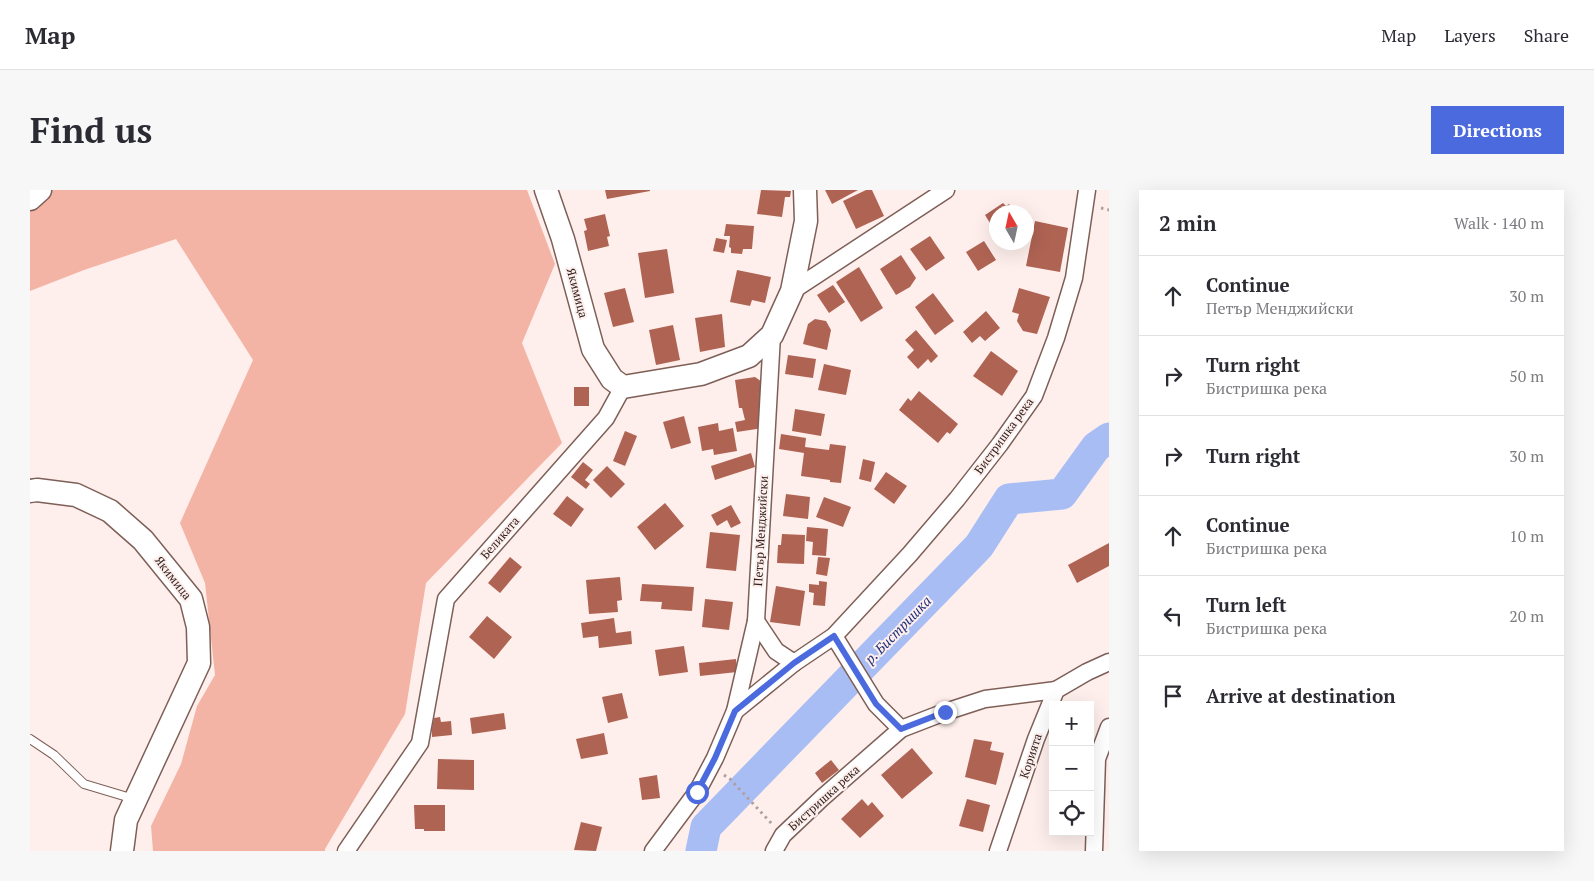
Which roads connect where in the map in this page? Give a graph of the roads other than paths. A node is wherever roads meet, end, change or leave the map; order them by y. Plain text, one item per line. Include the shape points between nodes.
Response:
1 (40, 190) edge
2 (546, 190) edge
3 (805, 190) edge
4 (946, 190) edge
5 (1087, 190) edge
6 (30, 199) edge
7 (792, 291) junction
8 (772, 335) junction
9 (623, 387) junction
10 (30, 491) edge
11 (756, 621) junction
12 (834, 636) junction
13 (1109, 662) edge
14 (794, 663) junction
15 (1056, 690) junction
16 (735, 711) junction
17 (1109, 726) edge
18 (901, 729) junction
19 (30, 739) edge
20 (134, 799) junction
21 (122, 851) edge
22 (346, 851) edge
23 (653, 851) edge
24 (774, 851) edge
25 (998, 851) edge
26 (1094, 851) edge

1 - 6 street
2 - 9 street, Якимица via 593,348 612,379
3 - 7 street, Петър Менджийски via 806,221
4 - 7 street
5 - 12 street, Бистришка река via 1074,278 1034,396 957,499
7 - 8 street, Петър Менджийски
8 - 9 street via 749,356 701,374
8 - 11 street, Петър Менджийски
9 - 22 street, Беликата via 606,418 446,599 420,743
10 - 20 street, Якимица via 76,495 110,511 143,540 191,599 198,626 199,663
11 - 14 street via 776,651
11 - 16 street, Петър Менджийски
12 - 14 street, Бистришка река
12 - 18 street via 876,704
13 - 15 street
14 - 16 street, Бистришка река
15 - 18 street, Бистришка река via 985,699
15 - 25 street, Корията
16 - 23 street, Петър Менджийски via 697,792
17 - 26 street via 1097,759
18 - 24 street, Бистришка река via 783,835
19 - 20 lane via 54,755 84,784
20 - 21 street, Якимица via 126,820

